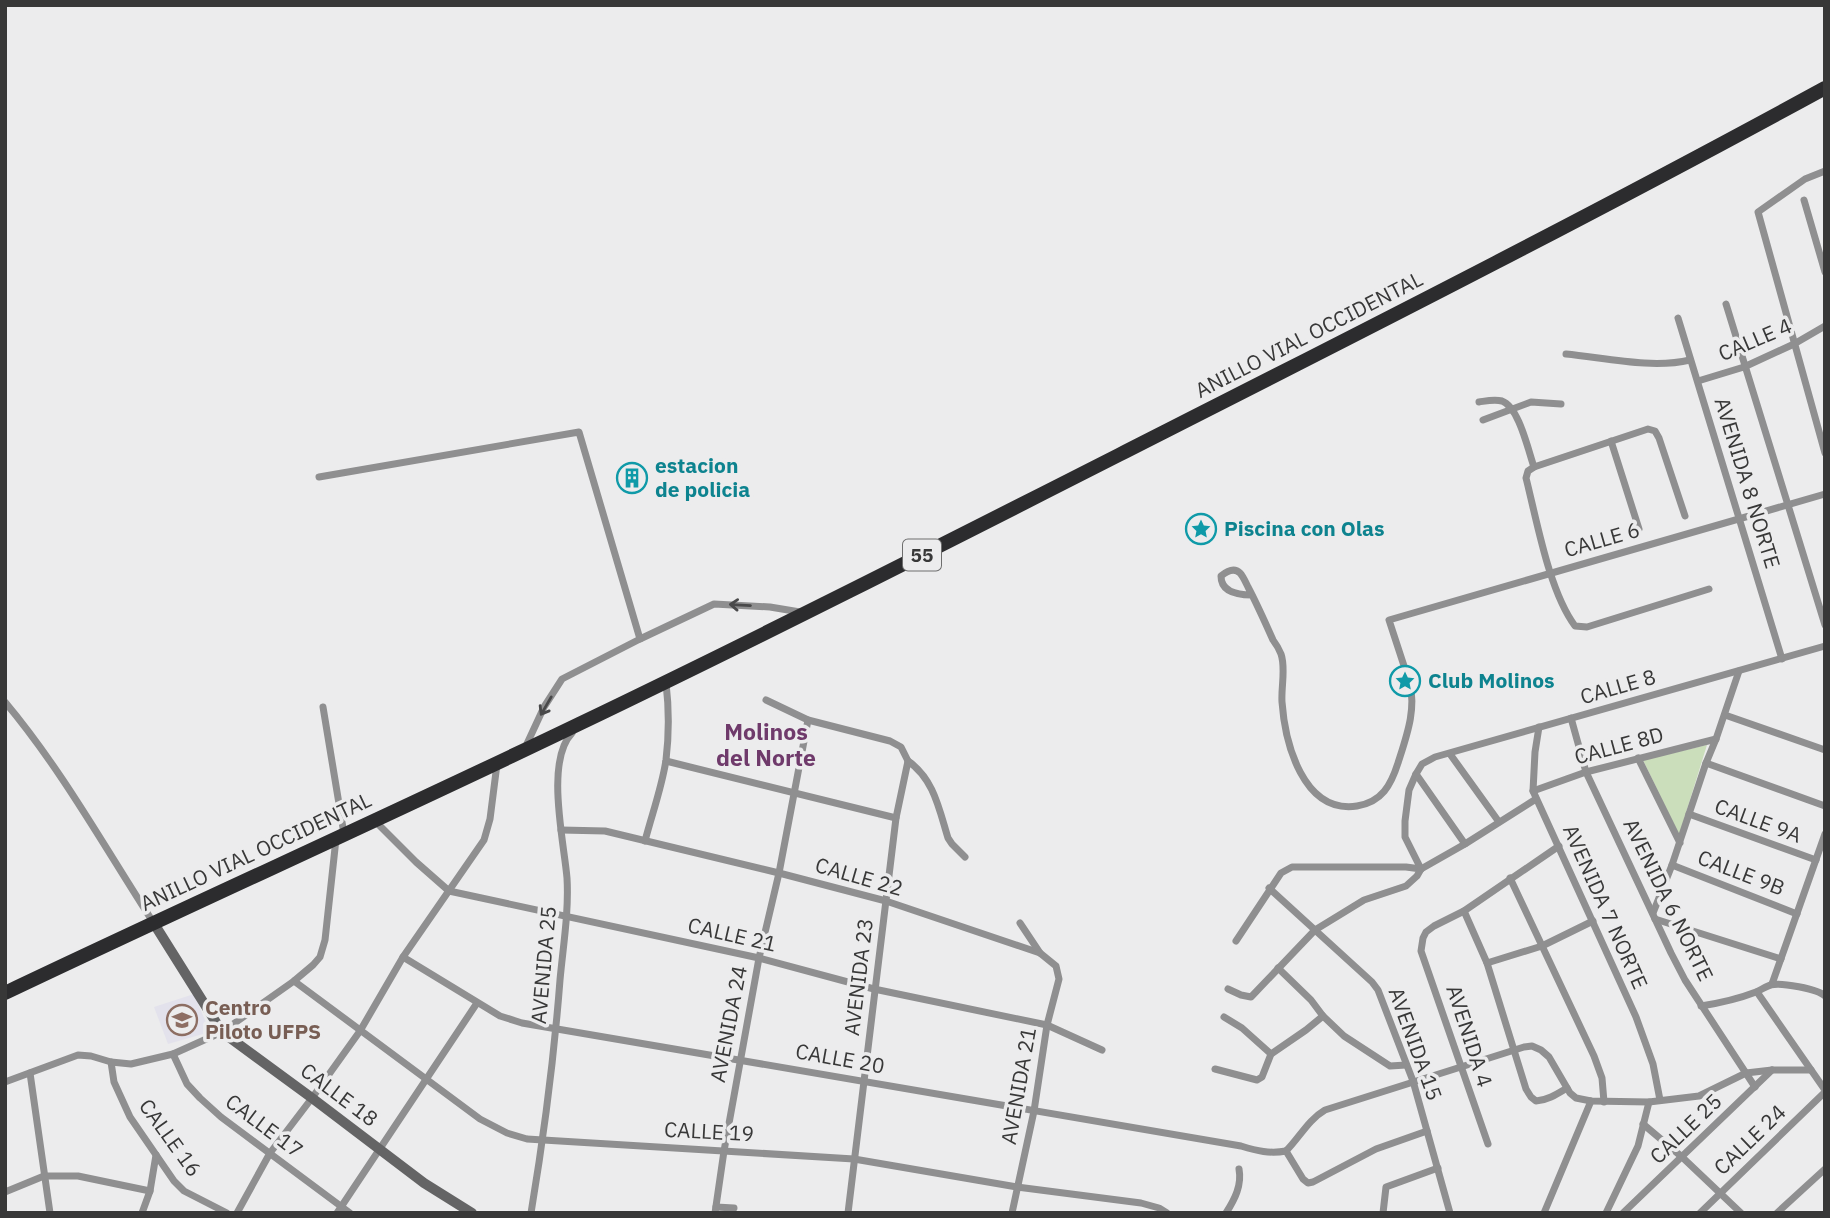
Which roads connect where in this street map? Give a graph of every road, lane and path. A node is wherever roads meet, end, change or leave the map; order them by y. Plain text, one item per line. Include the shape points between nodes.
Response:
1 (1825, 88) edge
2 (1825, 171) edge
3 (1804, 200) dead end
4 (1825, 272) edge
5 (1726, 304) dead end
6 (1678, 318) dead end
7 (1825, 326) edge
8 (1794, 344) junction
9 (1566, 354) dead end
10 (1690, 360) junction
11 (1744, 367) junction
12 (1698, 381) junction
13 (1479, 402) dead end
14 (1560, 404) dead end
15 (1513, 409) junction
16 (1483, 420) dead end
17 (1611, 441) junction
18 (1825, 453) edge
19 (1534, 467) junction
20 (319, 477) dead end
21 (1825, 494) edge
22 (1788, 505) junction
23 (1685, 516) dead end
24 (1739, 519) junction
25 (1639, 529) dead end
26 (1551, 573) junction
27 (1709, 590) dead end
28 (1252, 595) junction
29 (808, 613) junction
30 (1825, 625) edge
31 (640, 639) junction
32 (1825, 646) edge
33 (1782, 659) junction
34 (1739, 671) junction
35 (666, 683) junction
36 (766, 700) dead end
37 (5, 702) edge
38 (323, 707) dead end
39 (1725, 715) junction
40 (1571, 718) junction
41 (808, 720) junction
42 (579, 724) junction
43 (1539, 727) junction
44 (1716, 739) junction
45 (524, 750) junction
46 (1825, 750) edge
47 (1450, 754) junction
48 (1638, 758) junction
49 (666, 761) junction
50 (908, 761) junction
51 (1706, 763) junction
52 (497, 764) junction
53 (1586, 772) junction
54 (1416, 774) junction
55 (1533, 791) junction
56 (793, 794) junction
57 (1536, 799) junction
58 (1825, 806) edge
59 (1689, 814) junction
60 (896, 818) junction
61 (375, 821) junction
62 (1499, 822) junction
63 (561, 830) junction
64 (1825, 834) edge
65 (340, 837) junction
66 (645, 841) junction
67 (1679, 843) junction
68 (1465, 844) junction
69 (1559, 846) junction
70 (965, 857) dead end
71 (1816, 860) junction
72 (1672, 865) junction
73 (1421, 869) junction
74 (779, 873) junction
75 (1510, 878) junction
76 (1269, 888) junction
77 (449, 891) junction
78 (886, 901) junction
79 (1464, 911) junction
80 (1797, 914) junction
81 (566, 915) junction
82 (1654, 916) junction
83 (1593, 920) junction
84 (153, 922) junction
85 (1020, 923) dead end
86 (1315, 930) junction
87 (1237, 941) dead end
88 (1542, 946) junction
89 (1041, 953) junction
90 (403, 957) junction
91 (759, 958) junction
92 (1781, 959) junction
93 (1486, 963) junction
94 (1056, 965) joint
95 (1278, 968) junction
96 (293, 981) junction
97 (1772, 984) junction
98 (874, 989) junction
99 (1228, 989) dead end
100 (1757, 992) junction
101 (5, 993) edge
102 (1825, 996) edge
103 (477, 1003) junction
104 (1701, 1006) junction
105 (1323, 1016) junction
106 (1224, 1017) dead end
107 (1047, 1025) junction
108 (556, 1028) junction
109 (360, 1031) junction
110 (222, 1032) junction
111 (1101, 1050) dead end
112 (1514, 1050) junction
113 (173, 1054) junction
114 (1270, 1054) junction
115 (740, 1060) junction
116 (111, 1062) junction
117 (1406, 1065) junction
118 (1461, 1068) junction
119 (1215, 1069) dead end
120 (1772, 1070) junction
121 (1811, 1070) junction
122 (30, 1073) junction
123 (1746, 1073) junction
124 (427, 1079) junction
125 (864, 1081) junction
126 (1413, 1081) junction
127 (5, 1082) edge
128 (1755, 1087) junction
129 (1567, 1088) junction
130 (1825, 1091) edge
131 (313, 1098) junction
132 (1660, 1100) junction
133 (1591, 1101) junction
134 (1604, 1102) junction
135 (1649, 1102) junction
136 (1034, 1111) junction
137 (1643, 1124) junction
138 (1427, 1131) junction
139 (544, 1141) junction
140 (1488, 1144) dead end
141 (380, 1150) junction
142 (723, 1151) junction
143 (1286, 1151) junction
144 (270, 1153) junction
145 (156, 1154) junction
146 (1682, 1157) junction
147 (854, 1159) junction
148 (1438, 1168) junction
149 (1240, 1169) dead end
150 (1825, 1169) edge
151 (44, 1176) junction
152 (1017, 1188) junction
153 (150, 1191) junction
154 (5, 1192) edge
155 (1720, 1193) junction
156 (734, 1208) dead end
157 (339, 1209) edge
158 (715, 1210) edge
159 (51, 1213) edge
160 (142, 1213) edge
161 (227, 1213) edge
162 (237, 1213) edge
163 (350, 1213) edge
164 (472, 1213) edge
165 (531, 1213) edge
166 (848, 1213) edge
167 (1012, 1213) edge
168 (1167, 1213) edge
169 (1226, 1213) edge
170 (1383, 1213) edge
171 (1450, 1213) edge
172 (1544, 1213) edge
173 (1606, 1213) edge
174 (1623, 1213) edge
175 (1700, 1213) edge
176 (1741, 1213) edge
177 (1777, 1213) edge

1 - 29 highway, ANILLO VIAL OCCIDENTAL / 55 via 1505,259
2 - 8 street via 1805,179 1758,212
3 - 4 street
5 - 11 street
6 - 10 street, AVENIDA 8 NORTE
7 - 8 street, CALLE 4
8 - 11 street, CALLE 4
8 - 18 street
9 - 10 street, CALLE 4 via 1656,364
10 - 12 street, AVENIDA 8 NORTE
11 - 12 street, CALLE 4
11 - 22 street
12 - 24 street, AVENIDA 8 NORTE
13 - 15 street via 1503,401
14 - 15 street via 1531,402
15 - 16 street
15 - 19 street
17 - 19 street
17 - 23 street via 1648,429 1655,431
17 - 25 street
19 - 26 street via 1526,478
20 - 31 street via 579,432
21 - 22 street, CALLE 6
22 - 24 street, CALLE 6
22 - 30 street
24 - 26 street, CALLE 6
24 - 33 street, AVENIDA 8 NORTE
26 - 27 street via 1575,626 1587,627
26 - 28 street, CALLE 6 via 1390,620 1407,676 1412,712 1386,791 1371,801 1345,807 1319,797 1291,754 1283,719 1281,654
28 - 28 street via 1234,569 1222,576 1225,589
29 -> 31 street via 715,604
29 - 35 highway, ANILLO VIAL OCCIDENTAL / 55
31 -> 45 street via 562,679
32 - 33 street, CALLE 8
33 - 34 street, CALLE 8
34 - 39 street
34 - 40 street, CALLE 8
35 - 42 highway, ANILLO VIAL OCCIDENTAL / 55
35 - 49 street
36 - 41 street
37 - 84 street via 32,734
38 - 65 street
39 - 44 street
39 - 46 street
40 - 43 street, CALLE 8
40 - 53 street, AVENIDA 6 NORTE
41 - 50 street via 890,741 901,747
41 - 56 street, AVENIDA 24
42 - 45 highway, ANILLO VIAL OCCIDENTAL / 55
42 - 63 street, AVENIDA 25 via 566,739 561,760 557,794
43 - 47 street, CALLE 8
43 - 55 street, AVENIDA 7 NORTE
44 - 48 street, CALLE 8D
44 - 51 street
45 - 52 highway, ANILLO VIAL OCCIDENTAL / 55
47 - 54 street, CALLE 8 via 1422,764
47 - 62 street
48 - 53 street, CALLE 8D
48 - 67 street
49 - 56 street
49 - 66 street
50 - 60 street, AVENIDA 23
50 - 70 street via 932,788 948,838
51 - 58 street
51 - 59 street
52 - 61 highway, ANILLO VIAL OCCIDENTAL / 55
52 - 77 street via 484,840
53 - 55 street, CALLE 8D
53 - 82 street, AVENIDA 6 NORTE
54 - 68 street
54 - 73 street via 1409,790 1405,837
55 - 57 street, AVENIDA 7 NORTE
56 - 60 street
56 - 74 street, AVENIDA 24
57 - 62 street
57 - 69 street, AVENIDA 7 NORTE
59 - 67 street
59 - 71 street, CALLE 9A
60 - 78 street, AVENIDA 23
61 - 65 highway, ANILLO VIAL OCCIDENTAL / 55
61 - 77 street, CALLE 21
62 - 68 street
63 - 66 street, CALLE 22 via 604,831
63 - 81 street, AVENIDA 25
64 - 71 street
65 - 84 highway, ANILLO VIAL OCCIDENTAL / 55
65 - 96 street via 320,957
66 - 74 street, CALLE 22
67 - 72 street
68 - 73 street
69 - 75 street
69 - 83 street, AVENIDA 7 NORTE
71 - 80 street
72 - 80 street, CALLE 9B
72 - 82 street
73 - 76 street via 1292,867
73 - 86 street via 1406,886 1364,900
74 - 78 street, CALLE 22
74 - 91 street, AVENIDA 24
75 - 79 street
75 - 88 street
76 - 86 street, AVENIDA 15
76 - 87 street
77 - 81 street, CALLE 21
77 - 90 street
78 - 89 street, CALLE 22
78 - 98 street, AVENIDA 23
79 - 93 street
79 - 118 street, AVENIDA 4 via 1426,932 1422,951
80 - 92 street
81 - 91 street, CALLE 21
81 - 108 street, AVENIDA 25
82 - 92 street
82 - 104 street, AVENIDA 6 NORTE
83 - 88 street
83 - 132 street, AVENIDA 7 NORTE via 1646,1042
84 - 101 highway, ANILLO VIAL OCCIDENTAL / 55
84 - 110 street, CALLE 18
85 - 89 street
86 - 95 street
86 - 117 street, AVENIDA 15 via 1378,990
88 - 93 street
88 - 134 street via 1600,1069
89 - 94 street, CALLE 22
90 - 103 street, CALLE 20
90 - 109 street
91 - 98 street, CALLE 21
91 - 115 street, AVENIDA 24
92 - 97 street
93 - 112 street
94 - 107 street, AVENIDA 21 via 1059,979
95 - 99 street via 1251,997
95 - 105 street
96 - 109 street, CALLE 19
96 - 110 street
97 - 100 street
97 - 102 street via 1811,989
98 - 107 street, CALLE 21
98 - 125 street, AVENIDA 23
100 - 104 street
100 - 121 street
103 - 108 street, CALLE 20 via 522,1023
103 - 124 street
104 - 123 street, AVENIDA 6 NORTE
105 - 114 street
105 - 117 street via 1390,1066
106 - 114 street
107 - 111 street, CALLE 21
107 - 136 street, AVENIDA 21
108 - 115 street, CALLE 20
108 - 139 street, AVENIDA 25
109 - 124 street, CALLE 19
109 - 131 street
110 - 113 street
110 - 131 street, CALLE 18
112 - 118 street
112 - 129 street via 1541,1049
112 - 129 street via 1526,1089 1536,1101
113 - 116 street via 131,1064
113 - 144 street, CALLE 17 via 187,1084 200,1098
114 - 119 street via 1257,1080
115 - 125 street, CALLE 20
115 - 142 street, AVENIDA 24
116 - 122 street via 78,1055
116 - 145 street, CALLE 16 via 114,1082 130,1117
117 - 126 street, AVENIDA 15
118 - 126 street
118 - 140 street, AVENIDA 4
120 - 121 street
120 - 123 street
120 - 128 street, CALLE 25
121 - 130 street
122 - 127 street
122 - 151 street
123 - 128 street, AVENIDA 6 NORTE
123 - 132 street via 1699,1096
124 - 139 street, CALLE 19 via 480,1119 507,1133
124 - 141 street
125 - 136 street, CALLE 20
125 - 147 street, AVENIDA 23
126 - 138 street, AVENIDA 15
126 - 143 street via 1325,1110
128 - 146 street, CALLE 25
129 - 133 street via 1576,1097
130 - 155 street, CALLE 24
131 - 141 street, CALLE 18
131 - 144 street
132 - 135 street
133 - 134 street
133 - 172 street
134 - 135 street
135 - 137 street
136 - 143 street, CALLE 20 via 1273,1153
136 - 152 street, AVENIDA 21
137 - 146 street
137 - 173 street via 1638,1146
138 - 143 street via 1377,1149 1308,1183
138 - 148 street, AVENIDA 15
139 - 142 street, CALLE 19
139 - 165 street, AVENIDA 25
141 - 157 street
141 - 164 street, CALLE 18
142 - 147 street, CALLE 19
142 - 158 street, AVENIDA 24
144 - 157 street, CALLE 17
144 - 162 street
145 - 153 street
145 - 161 street, CALLE 16 via 184,1191
146 - 155 street
146 - 174 street, CALLE 25
147 - 152 street, CALLE 19
147 - 166 street, AVENIDA 23
148 - 170 street via 1386,1187
148 - 171 street, AVENIDA 15
149 - 169 street via 1239,1188
150 - 177 street
151 - 153 street via 78,1175
151 - 154 street
151 - 159 street
152 - 167 street, AVENIDA 21
152 - 168 street, CALLE 19 via 1141,1203
153 - 160 street
155 - 175 street, CALLE 24
155 - 176 street
156 - 158 street
157 - 163 street, CALLE 17

